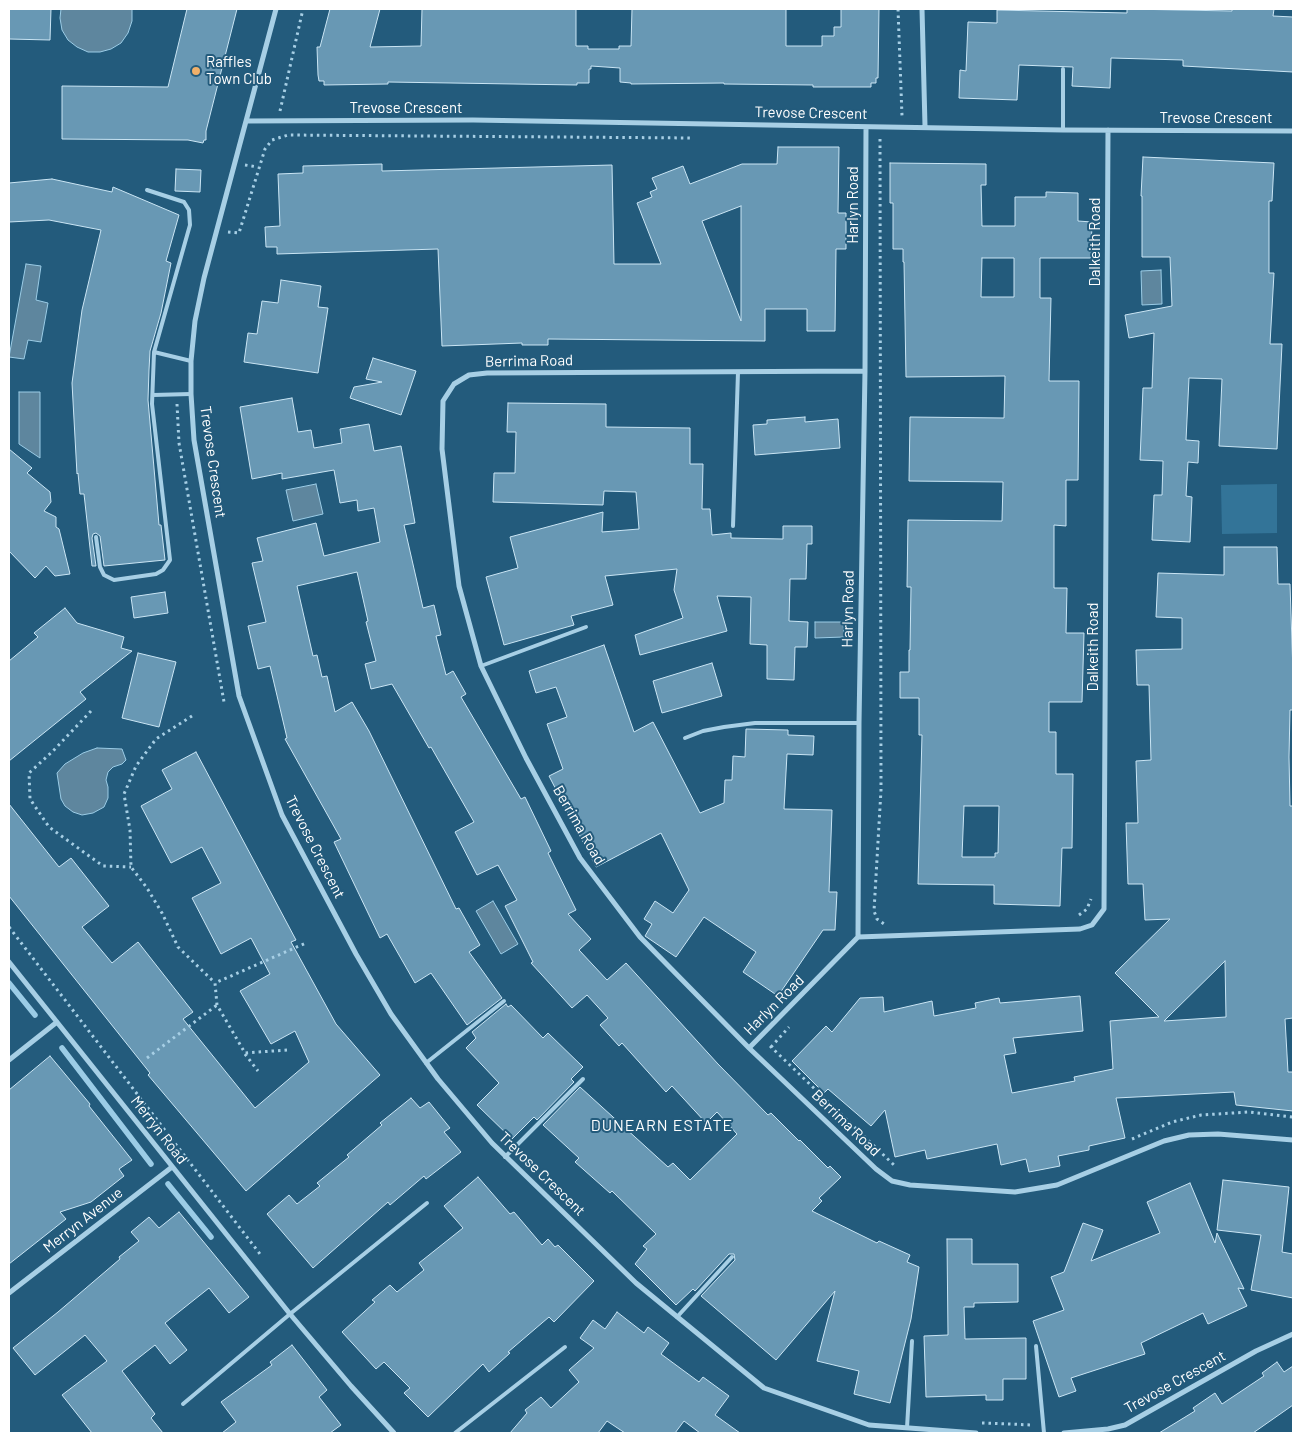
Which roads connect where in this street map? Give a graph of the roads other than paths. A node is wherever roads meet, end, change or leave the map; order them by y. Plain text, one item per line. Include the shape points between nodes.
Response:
1 (276, 9) edge
2 (922, 9) edge
3 (1063, 69) dead end
4 (246, 121) junction
5 (925, 126) junction
6 (866, 127) junction
7 (1063, 130) junction
8 (1108, 130) junction
9 (1293, 131) edge
10 (147, 190) dead end
11 (154, 352) junction
12 (191, 361) junction
13 (865, 371) junction
14 (738, 372) junction
15 (191, 394) junction
16 (152, 395) junction
17 (733, 526) dead end
18 (96, 537) dead end
19 (586, 627) dead end
20 (481, 666) junction
21 (859, 723) junction
22 (685, 738) dead end
23 (858, 937) junction
24 (9, 962) edge
25 (504, 1001) dead end
26 (57, 1022) junction
27 (749, 1048) junction
28 (9, 1060) edge
29 (426, 1062) junction
30 (584, 1079) dead end
31 (1293, 1140) edge
32 (505, 1157) junction
33 (172, 1167) junction
34 (427, 1203) dead end
35 (732, 1257) dead end
36 (9, 1293) edge
37 (290, 1314) junction
38 (677, 1316) junction
39 (1293, 1334) edge
40 (912, 1341) dead end
41 (1036, 1346) dead end
42 (564, 1347) dead end
43 (183, 1404) dead end
44 (908, 1428) junction
45 (394, 1433) edge
46 (455, 1433) edge
47 (976, 1433) edge
48 (1044, 1433) edge
49 (1064, 1433) edge

1 - 4 street
2 - 5 street
3 - 7 lane
4 - 6 street, Trevose Crescent via 473,120
4 - 12 street, Trevose Crescent via 204,278
5 - 6 street, Trevose Crescent
5 - 7 street, Trevose Crescent
6 - 13 street, Harlyn Road
7 - 8 street, Trevose Crescent
8 - 9 street, Trevose Crescent
8 - 23 street, Dalkeith Road via 1104,910 1092,925 1080,928
10 - 11 lane via 184,202 190,225
11 - 12 lane
11 - 16 lane
12 - 15 street, Trevose Crescent
13 - 14 street, Berrima Road
13 - 21 street, Harlyn Road
14 - 17 lane
14 - 20 street, Berrima Road via 487,373 469,375 454,384 443,401 442,449 459,586
15 - 16 lane
15 - 29 street, Trevose Crescent via 194,440 239,696 282,815 356,954 391,1014
16 - 18 lane via 170,560 156,574 114,580 104,575 100,567
19 - 20 lane
20 - 27 street, Berrima Road via 580,858 640,937
21 - 22 lane via 755,723 703,731
21 - 23 street, Harlyn Road
23 - 27 street, Harlyn Road
24 - 26 street, Merryn Road
25 - 29 lane
26 - 28 street
26 - 33 street, Merryn Road
27 - 31 street, Berrima Road via 876,1169 892,1181 910,1185 1015,1192 1057,1185 1164,1141 1189,1135
29 - 32 street, Trevose Crescent
30 - 32 lane
32 - 38 street, Trevose Crescent via 636,1283
33 - 36 street, Merryn Avenue
33 - 37 street, Merryn Road
34 - 37 lane
35 - 38 lane
37 - 43 lane
37 - 45 street, Merryn Road
38 - 44 street, Trevose Crescent via 764,1388 868,1425
39 - 49 street, Trevose Crescent via 1256,1351 1125,1425 1108,1430
40 - 44 lane
41 - 48 lane
42 - 46 lane
44 - 47 street, Trevose Crescent

